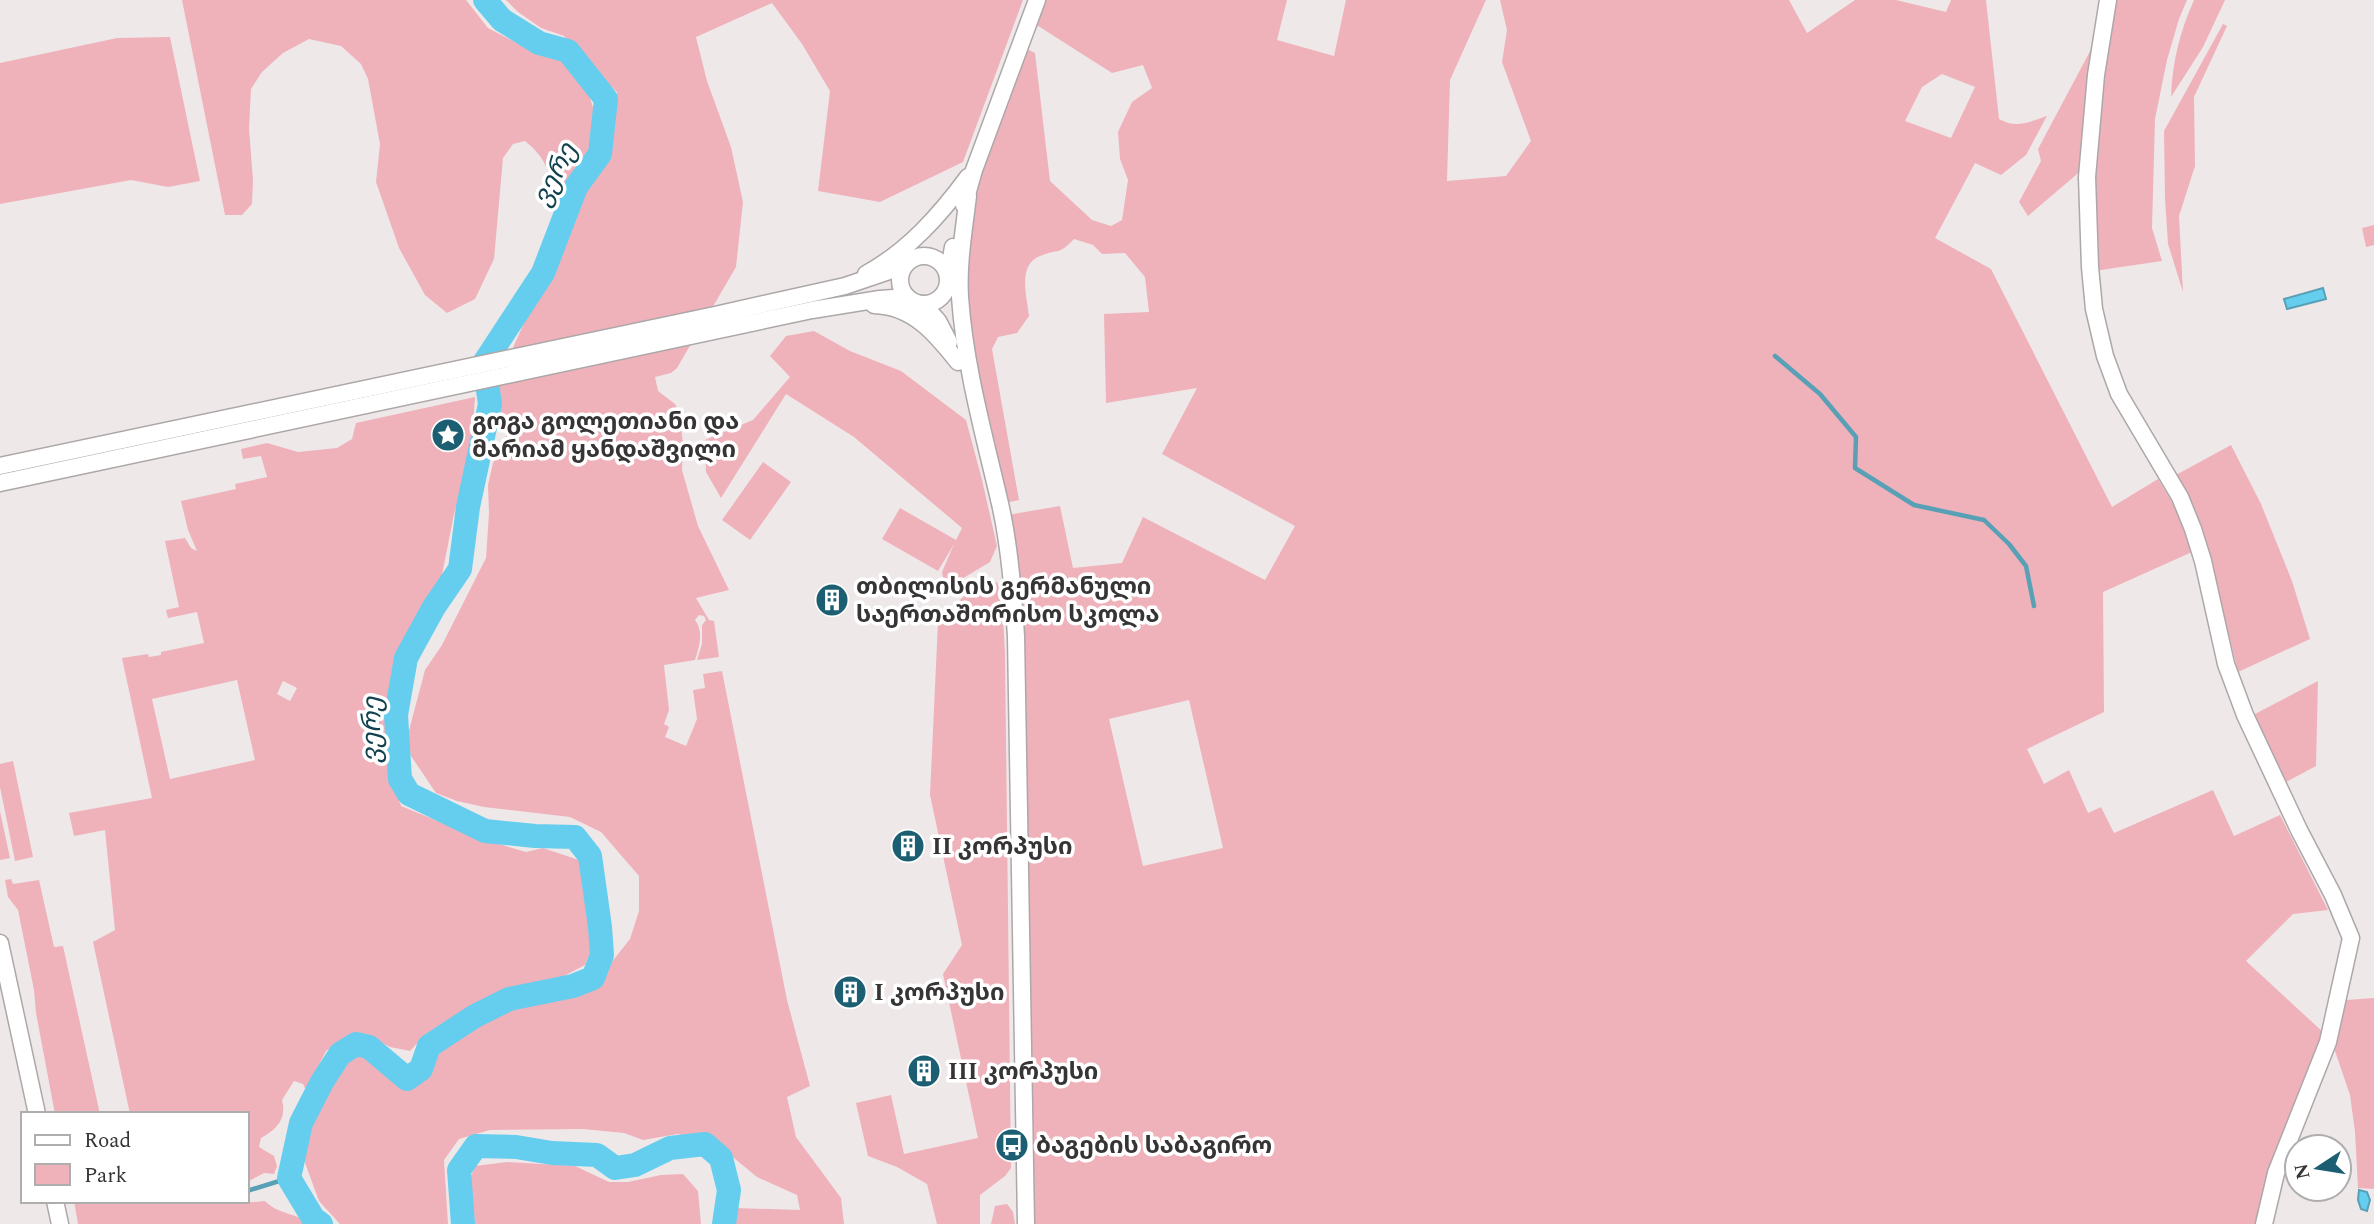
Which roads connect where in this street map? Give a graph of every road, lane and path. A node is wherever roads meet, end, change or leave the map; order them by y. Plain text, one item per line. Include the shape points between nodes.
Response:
1 (1037, 0) edge
2 (2108, 0) edge
3 (960, 197) junction
4 (918, 256) junction
5 (904, 266) junction
6 (947, 281) junction
7 (845, 286) junction
8 (915, 301) junction
9 (845, 304) junction
10 (765, 312) junction
11 (965, 341) junction
12 (958, 362) junction
13 (975, 399) junction
14 (261, 419) junction
15 (0, 466) edge
16 (0, 483) edge
17 (0, 943) edge
18 (37, 1112) edge
19 (55, 1203) edge
20 (60, 1224) edge
21 (1026, 1224) edge
22 (2264, 1224) edge

1 - 3 main road
2 - 22 main road via 2087,177 2091,281 2105,356 2119,394 2180,497 2203,561 2226,664 2245,715 2351,938 2328,1042 2276,1173
3 - 4 main road
3 - 6 main road
3 - 7 main road via 901,250
3 - 11 main road
4 - 5 main road
4 - 6 main road via 931,256 942,263
5 - 7 main road
5 - 8 main road via 900,282
6 - 8 main road via 934,302
6 - 11 main road
7 - 10 main road via 812,293
8 - 9 main road
8 - 12 main road via 943,329
9 - 10 main road
9 - 12 main road via 880,305 912,316 936,334
10 - 14 main road
11 - 13 main road
12 - 13 main road
13 - 21 main road via 1013,581
14 - 15 main road
14 - 16 main road
17 - 18 main road
19 - 20 main road

